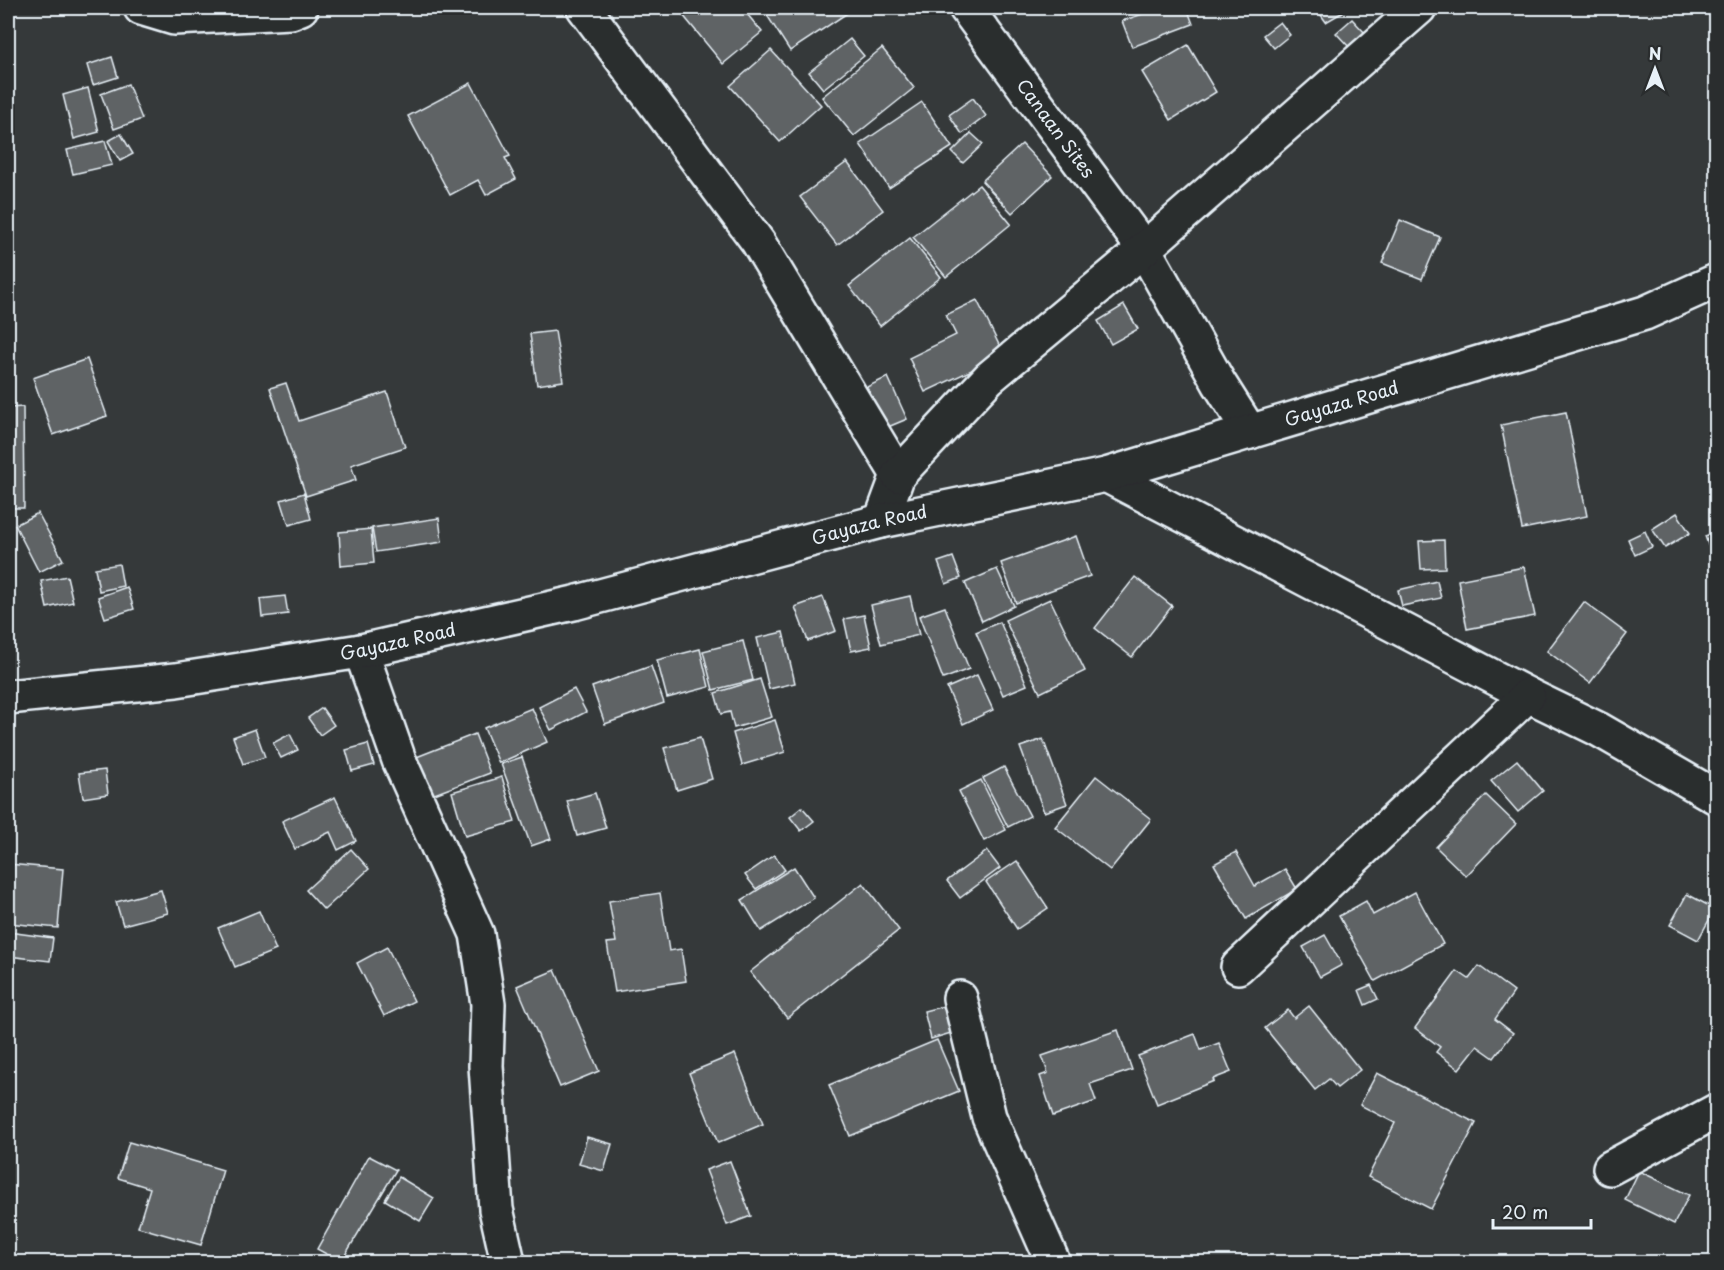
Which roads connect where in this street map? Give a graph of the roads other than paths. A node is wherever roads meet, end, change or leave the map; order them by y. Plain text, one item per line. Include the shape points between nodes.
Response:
1 (141, 8) edge
2 (301, 8) edge
3 (584, 8) edge
4 (966, 8) edge
5 (1419, 8) edge
6 (1144, 249) junction
7 (1716, 281) edge
8 (1250, 432) junction
9 (898, 475) junction
10 (1106, 475) junction
11 (881, 521) junction
12 (361, 651) junction
13 (1528, 695) junction
14 (8, 697) edge
15 (1716, 797) edge
16 (1238, 967) dead end
17 (960, 998) dead end
18 (1716, 1111) edge
19 (1610, 1168) dead end
20 (508, 1263) edge
21 (1053, 1263) edge

1 - 2 street via 174,18 291,12
3 - 9 street via 758,242
4 - 6 street, Canaan Sites
5 - 6 street
6 - 8 street, Canaan Sites
6 - 9 street via 989,378
7 - 8 street, Gayaza Road via 1645,313
8 - 10 street, Gayaza Road
9 - 11 street
10 - 11 street, Gayaza Road
10 - 13 street
11 - 12 street, Gayaza Road via 574,603
12 - 14 street, Gayaza Road via 176,680
12 - 20 street via 399,760 477,934 488,1004 486,1066 496,1209
13 - 15 street via 1598,729
13 - 16 street
17 - 21 street via 989,1117
18 - 19 street

